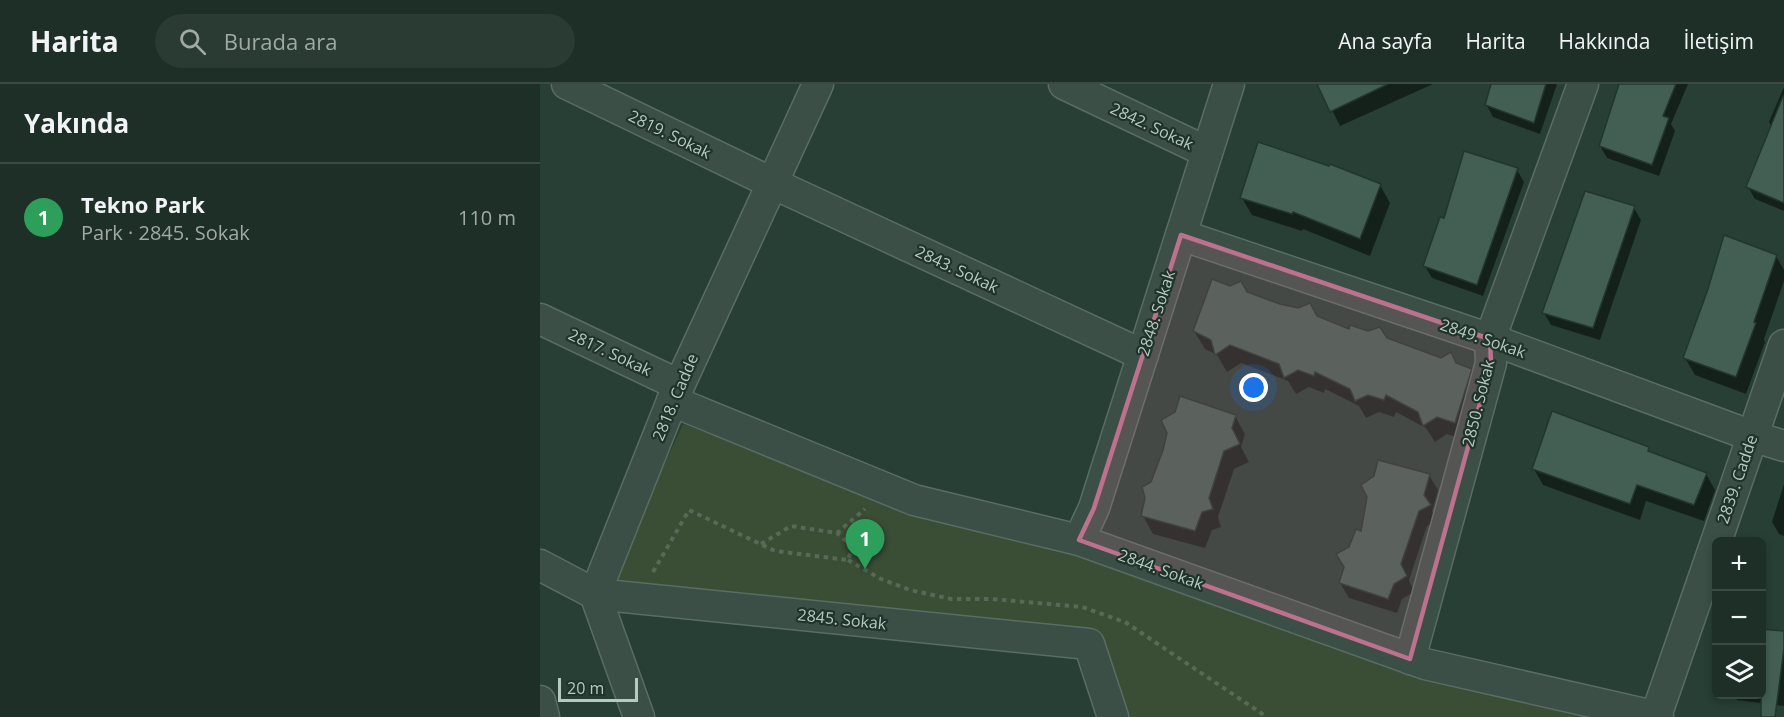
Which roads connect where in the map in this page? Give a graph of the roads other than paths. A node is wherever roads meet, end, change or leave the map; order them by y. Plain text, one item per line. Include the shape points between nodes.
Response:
1 (567, 84) edge
2 (818, 84) edge
3 (1064, 84) edge
4 (1229, 84) edge
5 (1583, 84) edge
6 (1207, 152) junction
7 (772, 183) junction
8 (1181, 235) junction
9 (540, 319) edge
10 (1490, 339) junction
11 (1784, 345) edge
12 (1143, 355) junction
13 (676, 393) junction
14 (1752, 436) junction
15 (1784, 446) edge
16 (1079, 540) junction
17 (540, 565) edge
18 (595, 594) junction
19 (1410, 658) junction
20 (540, 701) edge
21 (544, 717) edge
22 (639, 717) edge
23 (1113, 717) edge
24 (1657, 717) edge

1 - 7 street, 2819. Sokak
2 - 7 street, 2818. Cadde
3 - 6 street, 2842. Sokak
4 - 6 street, 2848. Sokak
5 - 10 street, 2850. Sokak
6 - 8 street, 2848. Sokak
7 - 12 street, 2843. Sokak
7 - 13 street, 2818. Cadde
8 - 10 street, 2849. Sokak
8 - 12 street, 2848. Sokak
9 - 13 street, 2817. Sokak
10 - 14 street, 2849. Sokak
10 - 19 street, 2850. Sokak via 1491,363
11 - 14 street, 2839. Cadde
12 - 16 street, 2848. Sokak via 1094,508
13 - 16 street, 2844. Sokak via 914,500
13 - 18 street, 2818. Cadde
14 - 15 street, 2849. Sokak
14 - 24 street, 2839. Cadde
16 - 19 street, 2844. Sokak
17 - 18 street
18 - 22 street
18 - 23 street, 2845. Sokak via 1089,644
19 - 24 street, 2844. Sokak
20 - 21 street

